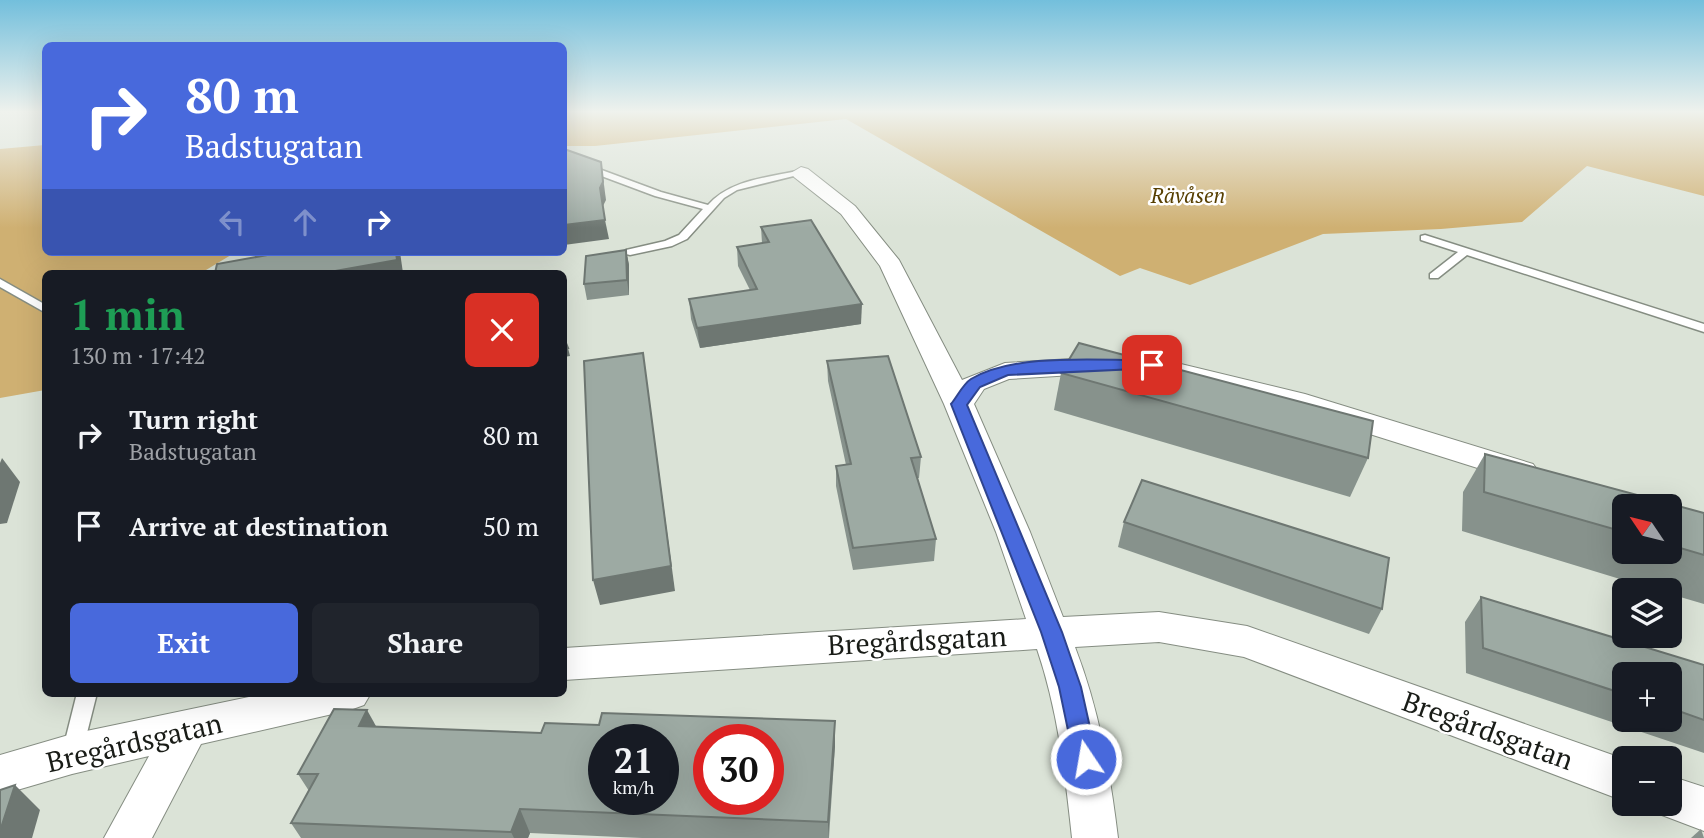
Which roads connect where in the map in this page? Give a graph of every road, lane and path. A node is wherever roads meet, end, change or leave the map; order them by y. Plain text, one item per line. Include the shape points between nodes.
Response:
1 (567, 160) edge
2 (801, 173) joint
3 (709, 208) junction
4 (1425, 238) dead end
5 (1467, 250) junction
6 (630, 252) dead end
7 (1434, 276) dead end
8 (0, 282) edge
9 (42, 308) edge
10 (1704, 328) edge
11 (959, 404) junction
12 (1552, 481) edge
13 (1051, 632) junction
14 (567, 664) edge
15 (86, 697) edge
16 (331, 697) edge
17 (188, 728) junction
18 (72, 754) junction
19 (0, 775) edge
20 (1612, 776) edge
21 (1682, 801) edge
22 (1704, 809) edge
23 (127, 838) edge
24 (1095, 838) edge

1 - 3 lane
2 - 3 lane via 734,188
2 - 11 street via 848,210 891,265
3 - 6 lane via 683,237
4 - 5 lane
5 - 7 lane
5 - 10 lane
8 - 9 lane
11 - 12 street via 974,383 1005,371 1152,365 1331,411
11 - 13 street
13 - 14 street, Bregårdsgatan
13 - 20 street, Bregårdsgatan via 1159,627 1247,642
13 - 24 street via 1086,759
15 - 18 lane
16 - 17 street, Bregårdsgatan
17 - 18 street, Bregårdsgatan
17 - 23 street
18 - 19 street, Bregårdsgatan
21 - 22 street

